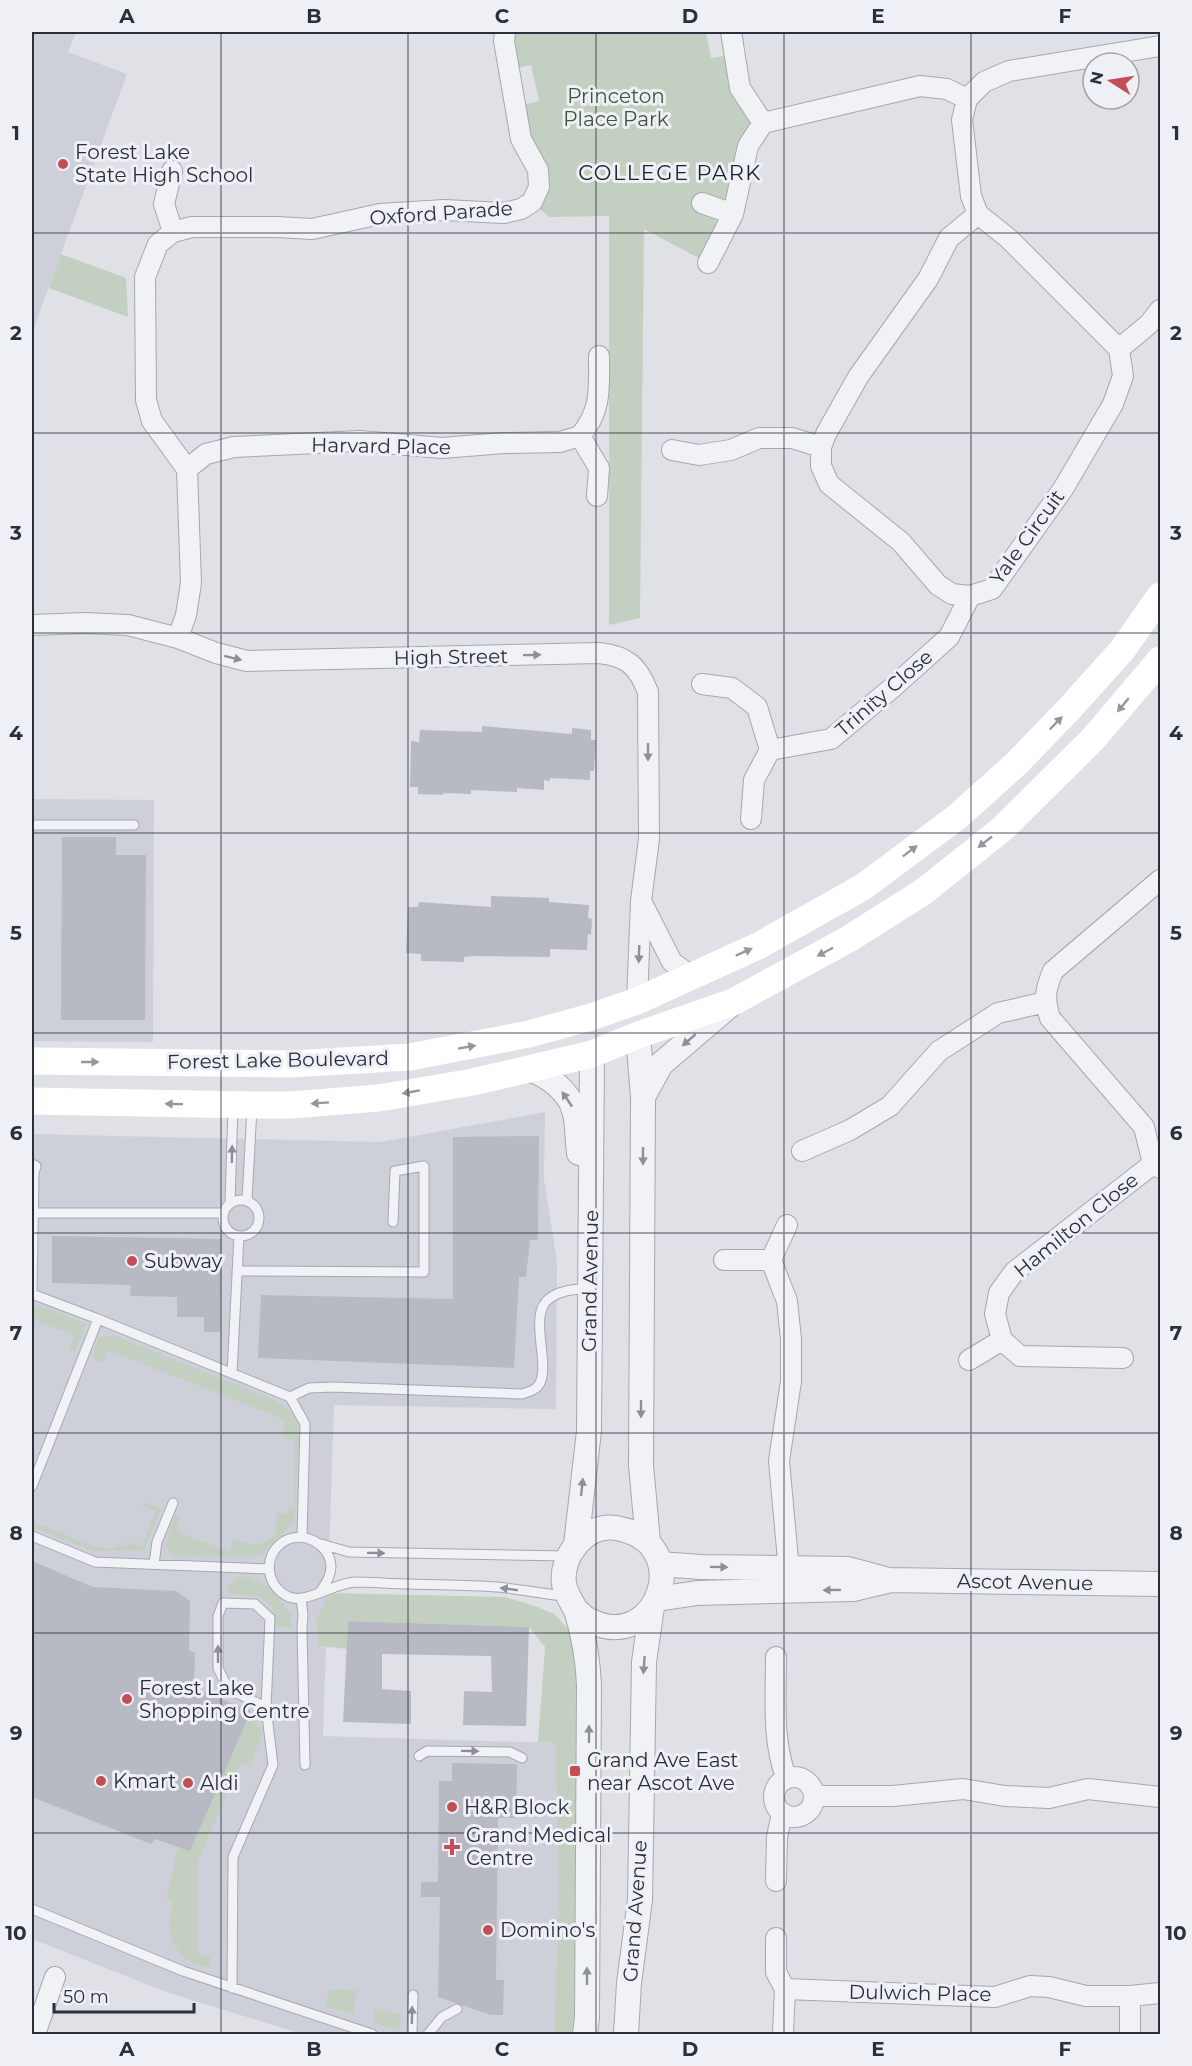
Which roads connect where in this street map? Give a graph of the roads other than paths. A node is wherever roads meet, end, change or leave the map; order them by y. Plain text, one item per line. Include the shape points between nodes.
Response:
1 (505, 32) edge
2 (731, 32) edge
3 (1161, 46) edge
4 (967, 99) junction
5 (763, 123) junction
6 (172, 171) dead end
7 (702, 203) dead end
8 (733, 214) junction
9 (978, 214) junction
10 (173, 232) junction
11 (708, 262) dead end
12 (1161, 310) edge
13 (1119, 349) junction
14 (599, 356) dead end
15 (580, 436) junction
16 (821, 447) junction
17 (672, 450) dead end
18 (187, 469) junction
19 (597, 496) dead end
20 (970, 596) junction
21 (1161, 596) edge
22 (32, 625) edge
23 (178, 638) junction
24 (1161, 660) edge
25 (702, 684) dead end
26 (770, 750) junction
27 (750, 819) dead end
28 (32, 825) edge
29 (134, 825) dead end
30 (1161, 879) edge
31 (641, 901) junction
32 (691, 976) junction
33 (637, 1001) junction
34 (733, 1002) junction
35 (1046, 1002) junction
36 (591, 1017) junction
37 (638, 1035) junction
38 (592, 1054) junction
39 (32, 1061) edge
40 (531, 1070) junction
41 (643, 1097) junction
42 (242, 1105) junction
43 (40, 1106) edge
44 (802, 1151) dead end
45 (34, 1165) edge
46 (1157, 1166) edge
47 (591, 1169) junction
48 (247, 1200) junction
49 (231, 1203) junction
50 (34, 1213) junction
51 (224, 1213) junction
52 (393, 1222) dead end
53 (787, 1225) dead end
54 (239, 1236) junction
55 (32, 1255) edge
56 (724, 1260) dead end
57 (771, 1260) junction
58 (237, 1271) junction
59 (590, 1288) junction
60 (32, 1294) edge
61 (98, 1319) junction
62 (1002, 1340) junction
63 (1123, 1358) dead end
64 (969, 1360) dead end
65 (232, 1373) junction
66 (290, 1397) junction
67 (32, 1486) edge
68 (173, 1503) dead end
69 (32, 1536) edge
70 (302, 1537) junction
71 (648, 1542) junction
72 (319, 1543) junction
73 (572, 1550) junction
74 (154, 1564) junction
75 (660, 1564) junction
76 (269, 1569) junction
77 (790, 1580) junction
78 (1161, 1584) edge
79 (321, 1591) junction
80 (301, 1599) junction
81 (572, 1603) junction
82 (655, 1603) junction
83 (776, 1658) dead end
84 (266, 1707) junction
85 (419, 1756) dead end
86 (522, 1758) dead end
87 (305, 1765) dead end
88 (786, 1778) junction
89 (814, 1796) junction
90 (1161, 1797) edge
91 (782, 1813) junction
92 (776, 1881) dead end
93 (32, 1909) edge
94 (776, 1938) dead end
95 (56, 1977) dead end
96 (232, 1988) junction
97 (785, 1989) junction
98 (1161, 1993) edge
99 (413, 1995) dead end
100 (1130, 1996) junction
101 (457, 2008) dead end
102 (35, 2034) edge
103 (372, 2034) edge
104 (412, 2034) edge
105 (428, 2034) edge
106 (585, 2034) edge
107 (626, 2034) edge
108 (783, 2034) edge
109 (1130, 2034) edge

1 - 10 street, Oxford Parade via 521,139 538,170 538,187 532,202 521,209 504,213 444,210 380,214 312,229 224,226
2 - 5 street via 740,88
3 - 4 street via 1009,71 984,82
4 - 5 street via 946,89 920,86
4 - 9 street via 962,120 971,196
5 - 8 street via 748,146
6 - 10 street via 164,204
7 - 8 street
8 - 11 street
9 - 13 street via 1008,238
9 - 16 street via 950,238 928,279 858,377
10 - 18 street via 158,244 145,277 146,400 152,421
12 - 13 street
13 - 20 street, Yale Circuit via 1123,376 1113,404 1063,489 992,589
14 - 15 street via 598,403 591,423
15 - 18 street, Harvard Place via 560,442 442,448 360,441 234,447 206,453
15 - 19 street via 598,468
16 - 17 street via 792,438 759,438 731,450 699,455
16 - 20 street, Yale Circuit via 821,466 829,484 901,542 938,585 952,594
18 - 23 street via 191,584
20 - 26 street, Trinity Close via 949,637 831,739
32 -> 21 main road, Forest Lake Boulevard via 758,946 863,887 957,817 1070,708 1123,649
22 - 23 street, High Street via 128,625
23 -> 31 street, High Street via 247,661 599,653 614,654 628,661 642,675 648,692 649,838
24 -> 34 main road, Forest Lake Boulevard via 1093,739 993,836 922,892 847,940
25 - 26 street via 732,688 757,707
26 - 27 street via 754,780
28 - 29 lane
30 - 35 street via 1053,971 1046,987
31 - 32 street via 672,962
31 -> 33 street, High Street
32 - 33 main road, Forest Lake Boulevard
33 - 36 main road, Forest Lake Boulevard
33 - 37 main road
34 - 37 main road, Forest Lake Boulevard
34 -> 41 street via 661,1064
35 - 44 street via 998,1013 939,1051 890,1106 850,1130
35 - 46 street via 1050,1018 1144,1127
36 - 38 main road, Grand Avenue
39 -> 36 main road, Forest Lake Boulevard via 291,1064 410,1057
37 - 38 main road, Forest Lake Boulevard
37 - 41 street
38 - 40 main road, Forest Lake Boulevard
38 - 47 street, Grand Avenue
40 -> 42 main road, Forest Lake Boulevard via 379,1098
47 -> 40 street via 580,1163 574,1109 550,1078
41 -> 71 street via 641,1465
42 -> 43 main road, Forest Lake Boulevard via 75,1102
42 - 48 lane
49 -> 42 lane
45 - 50 lane
46 - 62 street, Hamilton Close via 1014,1272 999,1293 995,1314
47 - 59 street, Grand Avenue
48 - 49 lane
48 - 54 lane via 259,1213 258,1224 250,1233
49 - 51 lane
50 - 51 lane
50 - 55 lane
51 - 54 lane via 228,1230
52 - 58 lane via 395,1171 424,1166 424,1272
53 - 57 street
54 - 58 lane
55 - 60 lane
56 - 57 street
57 - 77 street via 787,1301 791,1339 791,1381 779,1461
58 - 65 lane
59 - 66 lane via 560,1292 542,1306 542,1374 534,1390 522,1394 333,1387 309,1388
73 -> 59 street, Grand Avenue via 589,1431
60 - 61 lane
61 - 65 lane
61 - 67 lane
62 - 63 street via 1020,1356
62 - 64 street
65 - 66 lane
66 - 70 lane via 305,1424
68 - 74 lane via 157,1542
69 - 74 lane via 95,1562
70 - 72 lane
70 - 76 lane via 282,1543 271,1558
71 - 73 street via 631,1531 611,1528 591,1533
71 - 75 street
72 -> 73 lane via 349,1552
72 - 79 lane via 331,1567
73 - 81 street, Grand Avenue via 564,1569 564,1583
74 - 76 lane
75 -> 77 street, Ascot Avenue
75 - 82 street, Grand Avenue via 662,1582
76 - 80 lane via 278,1590 290,1598
77 - 78 street, Ascot Avenue via 848,1569 889,1580
77 - 82 street, Ascot Avenue
79 - 80 lane
81 -> 79 lane via 498,1587 352,1582
80 - 87 lane
81 - 82 street via 590,1621 624,1626 640,1619
106 -> 81 street, Grand Avenue via 589,1686 588,1656
82 -> 107 street, Grand Avenue via 644,1662 640,1900
83 - 88 street via 778,1745
84 -> 84 lane via 228,1689 218,1668 218,1616 223,1603 255,1604 270,1618
84 - 96 lane via 273,1765 233,1857
85 -> 86 lane via 427,1751 510,1752
88 - 89 street via 805,1779
88 - 91 street via 774,1794 775,1805
89 - 90 street via 893,1796 963,1789 1049,1798 1088,1789
89 - 91 street via 813,1805 804,1815
91 - 92 street
93 - 96 lane
94 - 97 street via 776,1972
95 - 102 street
96 - 103 lane
97 - 100 street, Dulwich Place via 995,1997 1039,1986 1086,1996
97 - 108 street
98 - 100 street, Dulwich Place
104 -> 99 lane
100 - 109 street
101 - 105 lane via 442,2017

